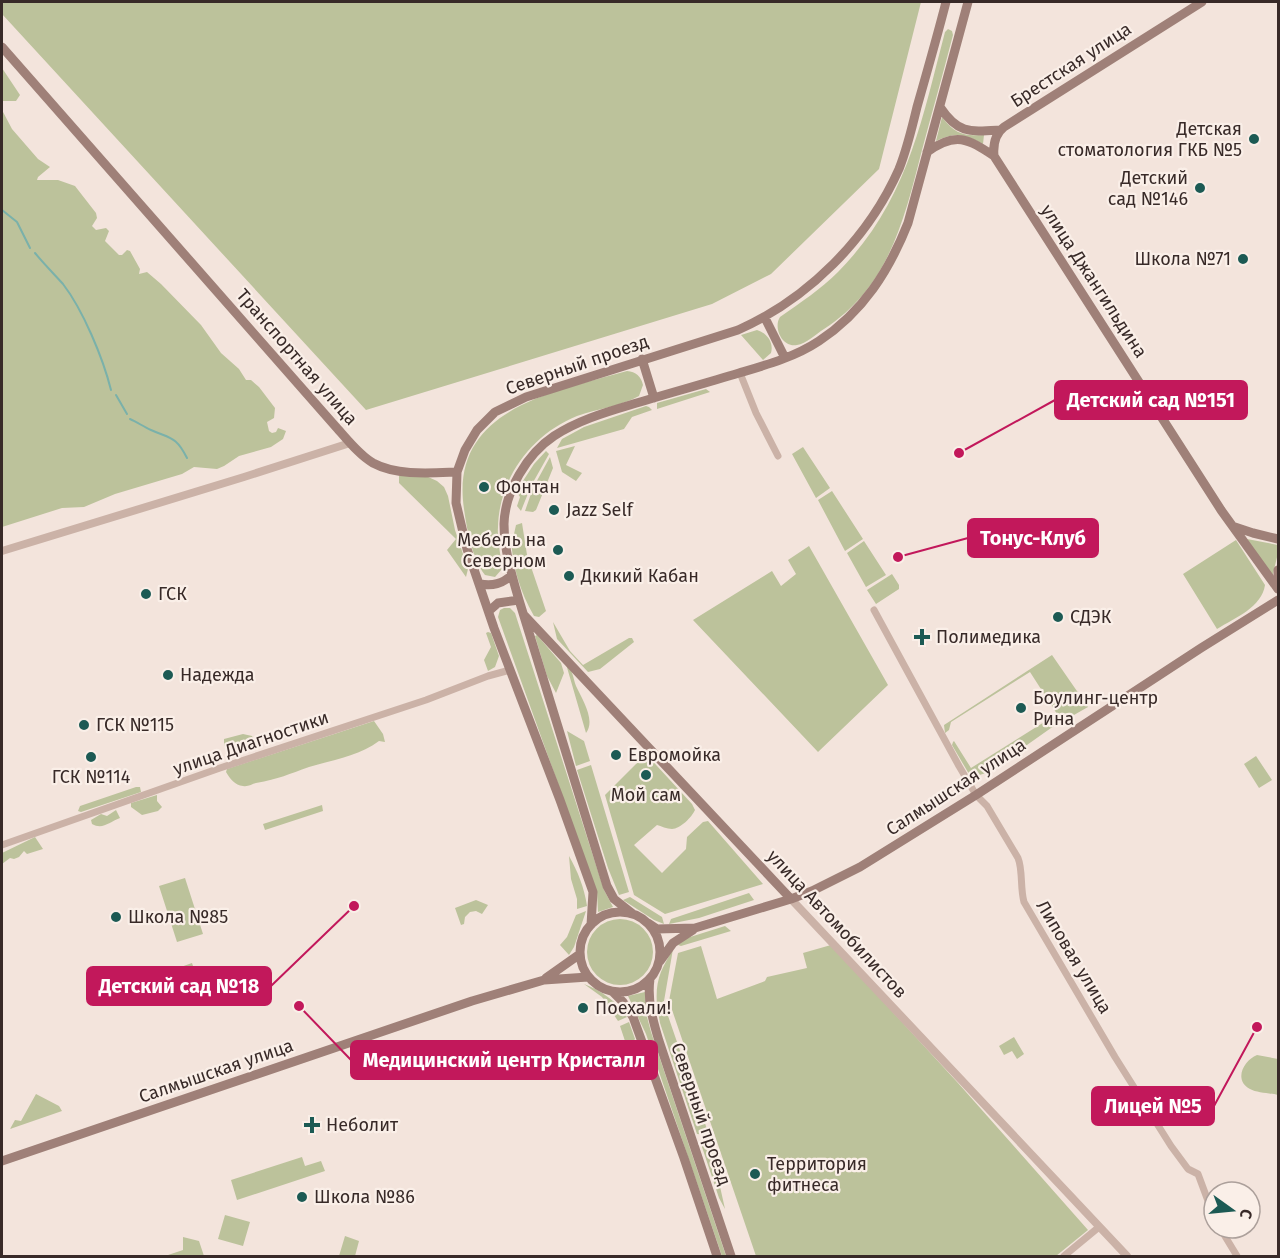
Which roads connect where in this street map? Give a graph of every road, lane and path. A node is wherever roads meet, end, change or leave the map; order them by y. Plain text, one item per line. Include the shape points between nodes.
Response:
1 (946, 2) edge
2 (968, 2) edge
3 (1202, 2) edge
4 (942, 20) junction
5 (962, 25) junction
6 (2, 47) edge
7 (940, 107) junction
8 (1000, 130) junction
9 (927, 152) junction
10 (994, 156) junction
11 (765, 318) junction
12 (785, 357) junction
13 (642, 359) junction
14 (740, 373) junction
15 (654, 398) junction
16 (350, 443) junction
17 (778, 456) dead end
18 (457, 472) junction
19 (1233, 526) junction
20 (1278, 538) edge
21 (2, 550) edge
22 (1278, 570) edge
23 (512, 575) junction
24 (1278, 582) edge
25 (480, 584) junction
26 (1278, 589) edge
27 (519, 600) junction
28 (1278, 600) edge
29 (874, 610) dead end
30 (489, 611) junction
31 (524, 615) junction
32 (510, 670) junction
33 (976, 795) junction
34 (2, 845) edge
35 (791, 899) junction
36 (633, 914) junction
37 (648, 923) junction
38 (591, 925) junction
39 (694, 928) junction
40 (580, 954) junction
41 (659, 963) junction
42 (588, 977) junction
43 (544, 980) junction
44 (650, 980) junction
45 (613, 992) junction
46 (2, 1161) edge
47 (1202, 1185) edge
48 (1099, 1227) junction
49 (1227, 1240) edge
50 (717, 1257) edge
51 (731, 1257) edge
52 (1064, 1257) edge
53 (1127, 1257) edge
54 (1237, 1257) edge

1 - 4 main road, Северный проезд
2 - 5 main road
3 - 8 main road, Брестская улица
4 - 5 main road
4 - 11 main road, Северный проезд via 900,167 881,204 833,264
5 - 7 main road
6 - 16 main road, Транспортная улица
7 - 8 main road via 963,130
7 - 9 main road
8 - 10 main road, Брестская улица via 994,142
9 - 10 main road via 948,140 964,139
9 - 12 main road via 908,223 876,287 845,322 819,341
10 - 19 main road, улица Джангильдина
11 - 12 main road
11 - 13 main road, Северный проезд via 716,338
12 - 14 main road
13 - 15 main road
13 - 18 main road, Северный проезд via 526,397 495,412 477,430
14 - 15 main road
14 - 17 street
15 - 23 main road via 577,423 534,454 516,480 505,515
16 - 18 main road via 382,466 416,473
16 - 21 street, Транспортная улица
18 - 25 main road, Северный проезд via 459,514
19 - 20 main road
19 - 26 main road, улица Джангильдина
22 - 24 main road
23 - 25 main road via 490,586
23 - 27 main road
25 - 30 main road, Северный проезд
27 - 30 main road via 498,603
27 - 31 main road
28 - 33 main road, Салмышская улица
29 - 33 street, Липовая улица
30 - 32 main road, Северный проезд
31 - 35 main road, улица Автомобилистов
31 - 36 main road via 607,886 614,899
32 - 34 street, улица Диагностики
32 - 38 main road, Северный проезд via 593,892
33 - 35 main road, Салмышская улица via 860,867
33 - 47 street, Липовая улица via 1018,858 1024,902 1171,1146 1188,1169 1198,1174
35 - 39 main road, Салмышская улица
35 - 48 street, улица Автомобилистов
36 - 37 main road
36 - 38 main road via 610,914
37 - 39 main road via 668,930
37 - 41 main road via 656,934
38 - 40 main road via 582,938
39 - 41 main road via 673,943
40 - 42 main road
40 - 43 main road
41 - 44 main road
42 - 43 main road
42 - 45 main road
43 - 46 main road, Салмышская улица
44 - 45 main road via 633,991
44 - 51 main road, Северный проезд via 648,992 659,1041
45 - 50 main road, Северный проезд via 633,1017
48 - 52 street
48 - 53 street, улица Автомобилистов
49 - 54 street

